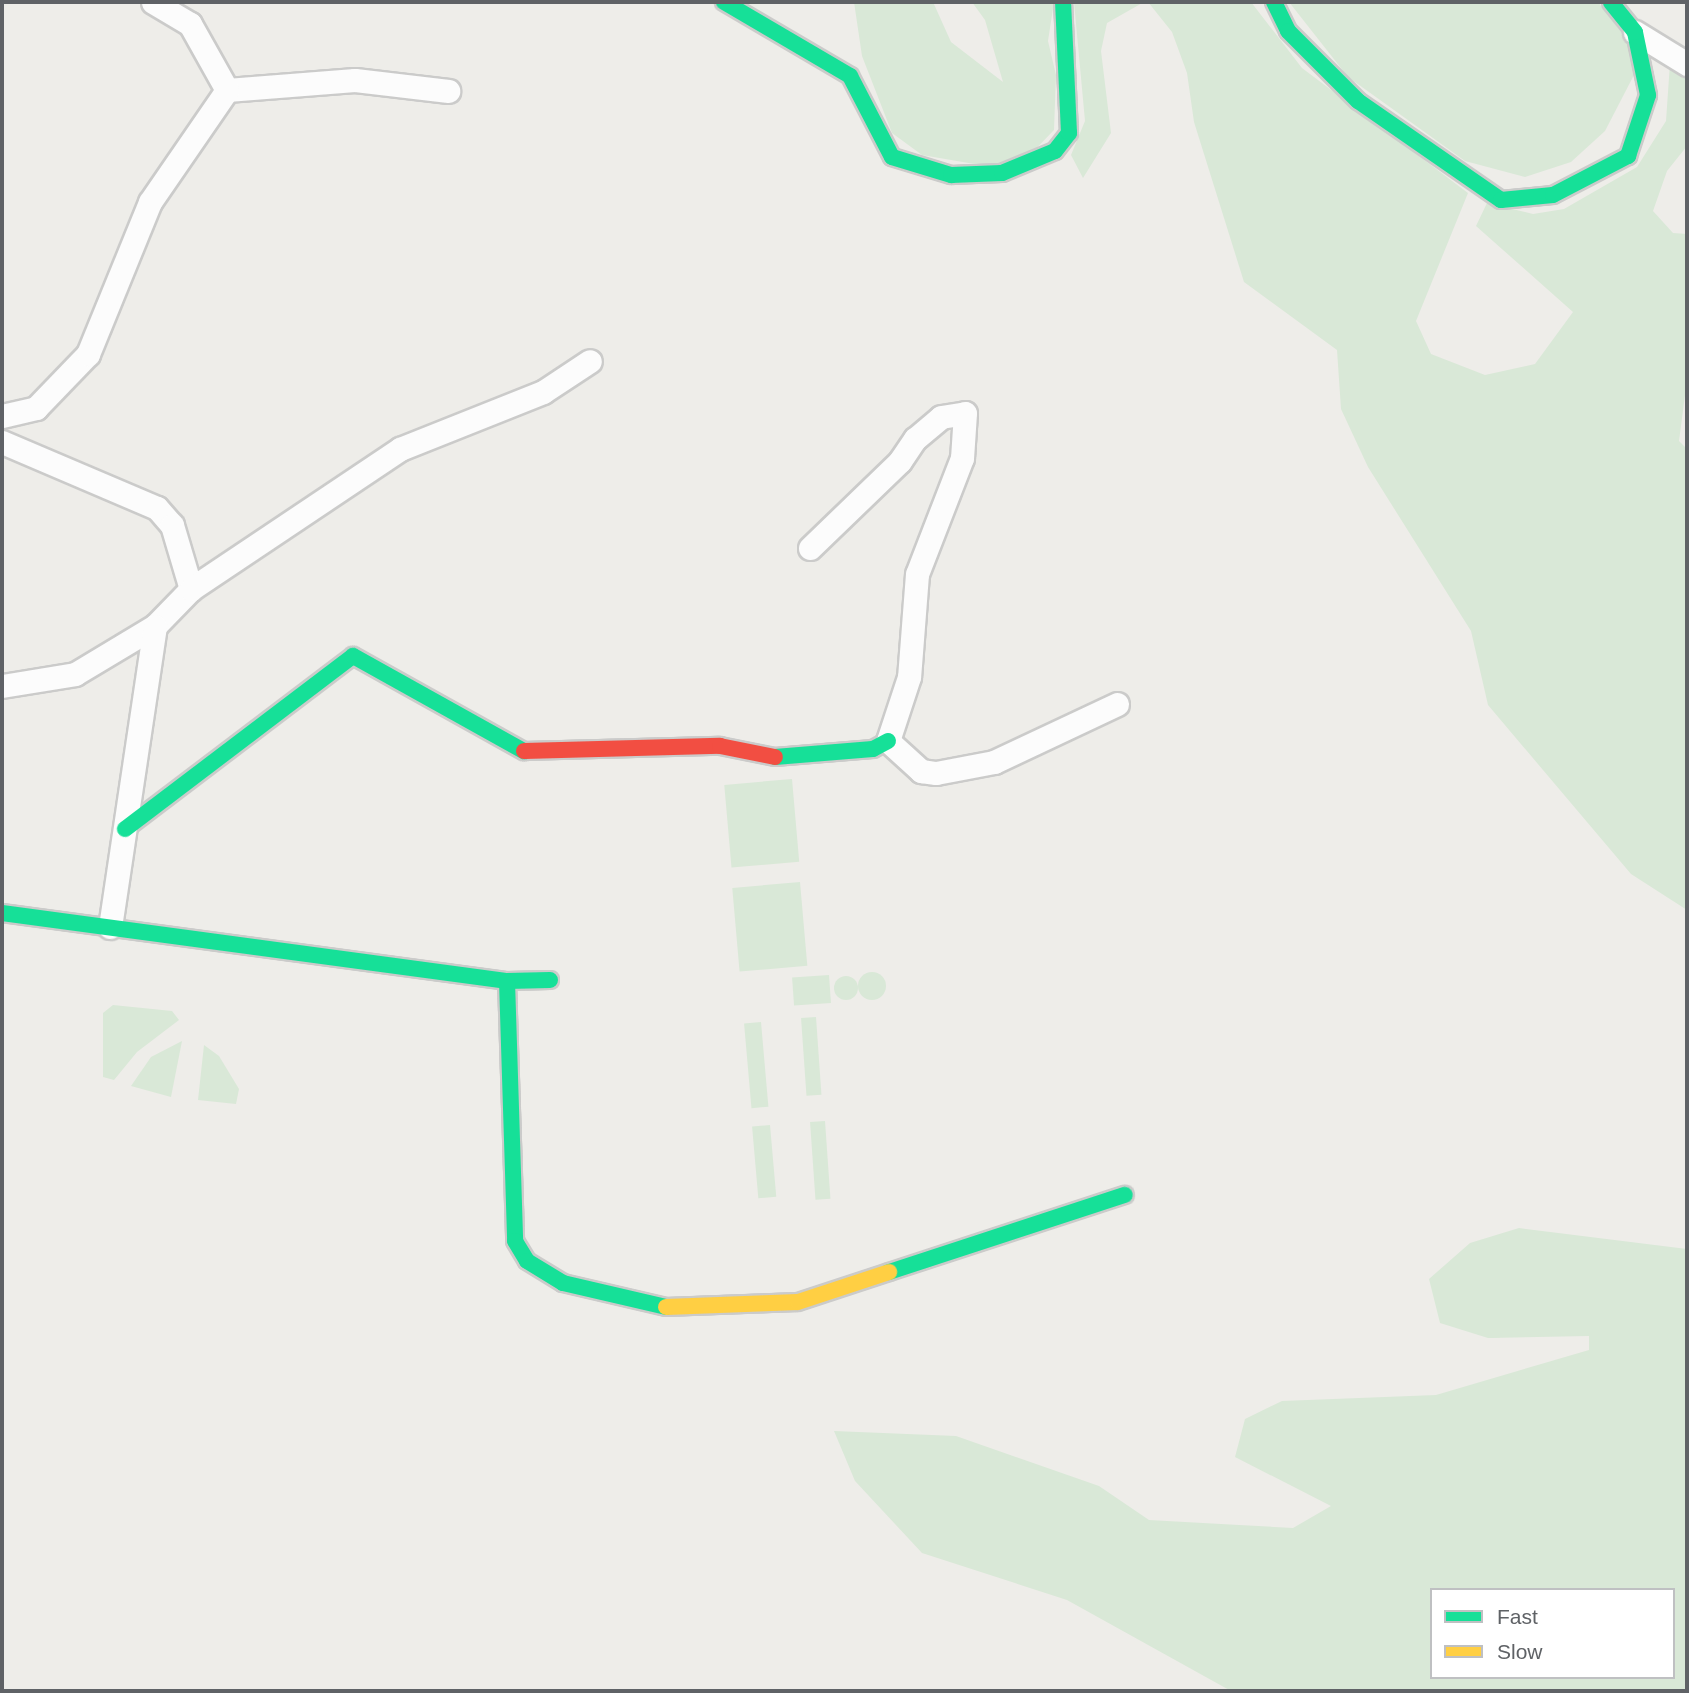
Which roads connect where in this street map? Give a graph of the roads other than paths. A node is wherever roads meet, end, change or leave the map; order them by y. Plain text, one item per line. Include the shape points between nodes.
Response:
1 (153, 2) edge
2 (724, 2) edge
3 (1063, 2) edge
4 (1274, 2) edge
5 (1611, 2) edge
6 (1635, 32) junction
7 (1687, 64) edge
8 (227, 90) junction
9 (448, 91) dead end
10 (590, 361) dead end
11 (2, 416) edge
12 (2, 442) edge
13 (810, 548) dead end
14 (191, 589) junction
15 (155, 626) junction
16 (2, 686) edge
17 (1117, 704) dead end
18 (888, 741) junction
19 (125, 829) junction
20 (2, 913) edge
21 (110, 927) junction
22 (550, 980) dead end
23 (507, 981) junction
24 (1125, 1195) dead end

1 - 8 street via 190,24
2 - 3 street via 850,76 892,157 951,175 1002,173 1055,151 1069,133
4 - 6 street via 1288,31 1358,101 1501,200 1553,195 1628,156 1648,95
5 - 6 street
6 - 7 street
8 - 9 street via 355,80
8 - 11 street via 150,202 88,354 36,408
10 - 14 street via 543,392 400,449
12 - 14 street via 157,508 172,525
13 - 18 street via 900,461 915,439 941,417 965,413 962,458 917,574 909,677
14 - 15 street
15 - 16 street via 75,674
15 - 19 street
17 - 18 street via 994,762 936,773 921,771
18 - 19 street via 873,749 767,758 720,746 538,755 505,745 420,689 353,656 340,660 258,732
19 - 21 street
20 - 21 street
21 - 23 street
22 - 23 street
23 - 24 street via 515,1241 527,1261 563,1283 665,1307 798,1302

